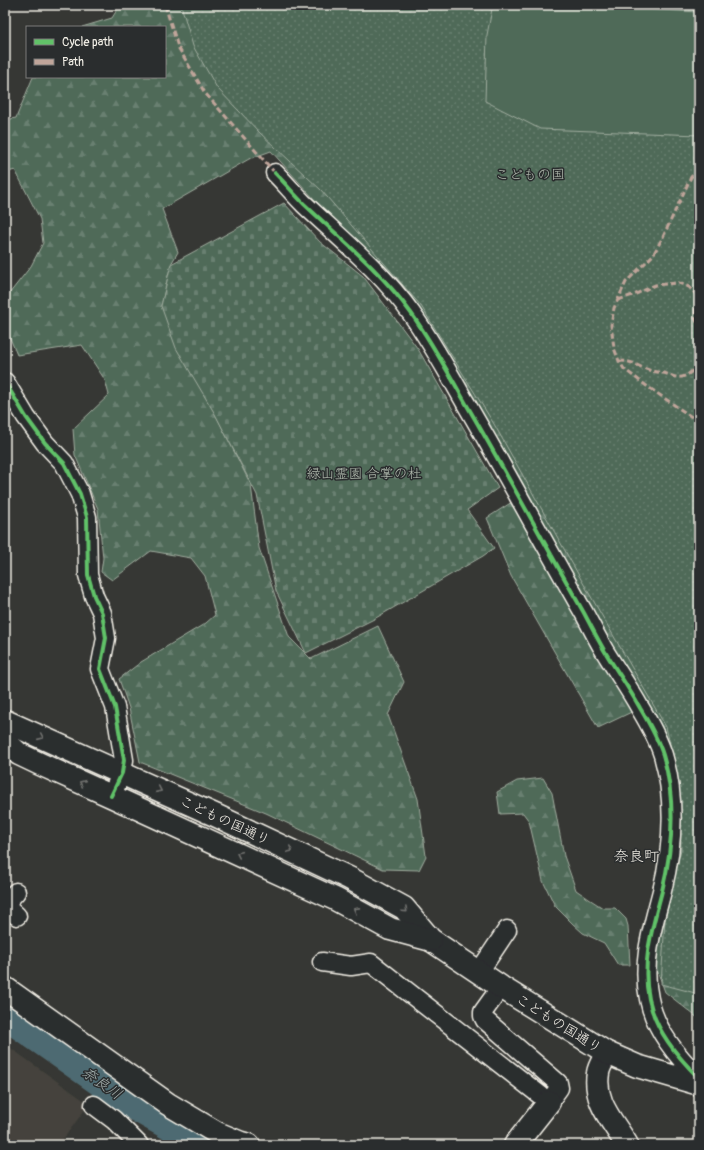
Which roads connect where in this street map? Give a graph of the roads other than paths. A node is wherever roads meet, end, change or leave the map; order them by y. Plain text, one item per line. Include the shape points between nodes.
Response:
1 (275, 174) dead end
2 (5, 382) edge
3 (5, 721) edge
4 (5, 741) edge
5 (122, 773) junction
6 (111, 796) junction
7 (507, 930) dead end
8 (431, 940) junction
9 (322, 962) dead end
10 (479, 972) junction
11 (501, 987) junction
12 (5, 988) edge
13 (607, 1053) junction
14 (699, 1078) edge
15 (699, 1084) edge
16 (550, 1102) junction
17 (94, 1105) dead end
18 (138, 1145) edge
19 (249, 1145) edge
20 (515, 1145) edge
21 (627, 1145) edge

1 - 14 street via 376,270 411,313 436,351 601,644 653,731 663,753 670,783 671,836 651,931 646,976 649,999 656,1022 667,1041
2 - 5 street via 26,417 64,463 80,494 87,517 88,575 102,613 106,638 100,669 114,707 124,759
3 -> 5 main road, こどもの国通り
6 -> 4 main road, こどもの国通り via 19,754
5 - 6 street
5 -> 8 main road, こどもの国通り via 349,878 404,908
8 -> 6 main road, こどもの国通り via 390,929 334,899
7 - 10 street
8 - 10 main road, こどもの国通り
9 - 16 street via 351,966 371,963
10 - 11 main road, こどもの国通り
11 - 13 main road, こどもの国通り
11 - 16 street via 483,1012 483,1016 558,1083 559,1088
12 - 19 main road via 168,1104 217,1132
13 - 15 main road, こどもの国通り via 637,1066
13 - 21 main road via 598,1072 598,1094 604,1109
16 - 20 main road
17 - 18 street via 114,1120

